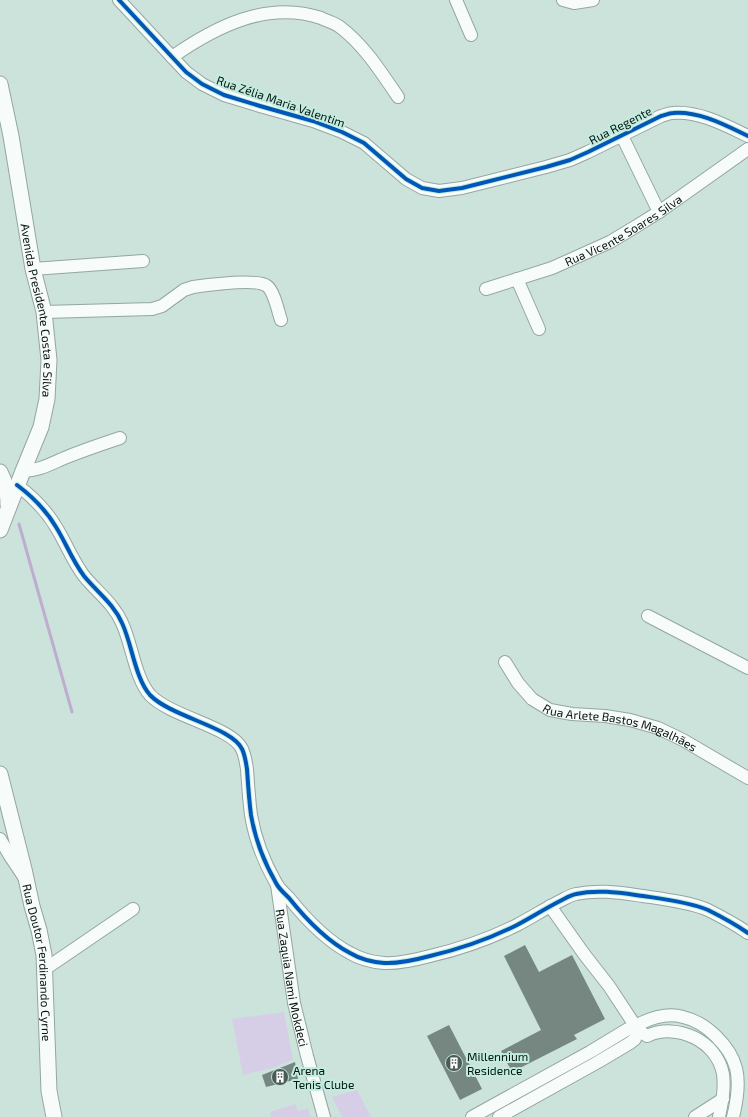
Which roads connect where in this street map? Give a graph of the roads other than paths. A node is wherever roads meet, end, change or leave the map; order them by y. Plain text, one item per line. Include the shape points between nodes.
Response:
1 (120, 0) edge
2 (456, 0) edge
3 (564, 0) edge
4 (593, 0) edge
5 (471, 35) dead end
6 (172, 57) junction
7 (0, 84) edge
8 (398, 97) dead end
9 (622, 136) junction
10 (748, 136) edge
11 (748, 149) edge
12 (570, 160) joint
13 (659, 212) junction
14 (143, 262) dead end
15 (33, 268) junction
16 (517, 280) junction
17 (486, 289) dead end
18 (44, 312) junction
19 (281, 320) dead end
20 (539, 329) dead end
21 (120, 438) dead end
22 (0, 466) edge
23 (23, 471) junction
24 (0, 472) edge
25 (17, 486) junction
26 (6, 514) junction
27 (0, 530) edge
28 (648, 616) dead end
29 (505, 662) dead end
30 (748, 668) edge
31 (0, 774) edge
32 (748, 778) edge
33 (4, 810) edge
34 (0, 839) edge
35 (26, 880) junction
36 (276, 885) junction
37 (550, 906) junction
38 (133, 909) dead end
39 (748, 933) edge
40 (45, 969) junction
41 (638, 1030) junction
42 (723, 1099) junction
43 (54, 1117) edge
44 (324, 1117) edge
45 (472, 1117) edge
46 (499, 1117) edge
47 (695, 1117) edge
48 (720, 1117) edge
49 (734, 1117) edge

1 - 6 street, Rua Zélia Maria Valentim
2 - 5 street
3 - 4 street via 574,3
6 - 8 street via 205,35 258,13 284,10 312,14 339,26 359,44
6 - 12 street, Rua Zélia Maria Valentim via 202,84 224,95 312,121 364,143 406,179 422,188 439,191 462,188
7 - 15 main road, Avenida Presidente Costa e Silva
9 - 10 street, Rua Regente via 660,116 673,113 714,120
9 - 12 street, Rua Regente
9 - 13 street
11 - 13 street, Rua Vicente Soares Silva
13 - 16 street, Rua Vicente Soares Silva via 610,242 552,268
14 - 15 street
15 - 18 main road, Avenida Presidente Costa e Silva
16 - 17 street, Rua Vicente Soares Silva
16 - 20 street
18 - 19 street via 152,309 162,306 184,290 193,287 250,282 261,283 270,289
18 - 23 main road, Avenida Presidente Costa e Silva via 49,360 47,399 41,427
21 - 23 street via 65,457 40,469
22 - 23 main road
23 - 25 main road, Avenida Presidente Costa e Silva
24 - 26 main road via 8,493
25 - 26 main road, Avenida Presidente Costa e Silva
25 - 36 street via 48,515 72,559 118,615 142,683 150,695 164,706 238,742 246,761 253,825
26 - 27 main road, Avenida Presidente Costa e Silva
28 - 30 street
29 - 32 street, Rua Arlete Bastos Magalhães via 532,699 550,710 630,720 658,728
31 - 33 main road, Rua Doutor Ferdinando Cyrne
33 - 35 main road, Rua Doutor Ferdinando Cyrne
34 - 35 street
35 - 40 main road, Rua Doutor Ferdinando Cyrne via 39,930
36 - 37 street via 307,919 348,953 365,960 386,963 414,960 454,950 517,925
36 - 44 street, Rua Zaquia Nami Mokdeci via 294,1003
37 - 39 street via 576,894 600,892 668,900 705,909 731,921
37 - 41 street
38 - 40 street
40 - 43 main road, Rua Doutor Ferdinando Cyrne via 50,1091
41 - 42 street via 648,1036 669,1030 700,1040 719,1062 724,1087
41 - 45 street via 628,1029
41 - 46 street via 636,1039 630,1043
41 - 49 street via 641,1022 675,1015 695,1021 709,1030 732,1057 736,1069 737,1094
42 - 47 street
42 - 48 street

